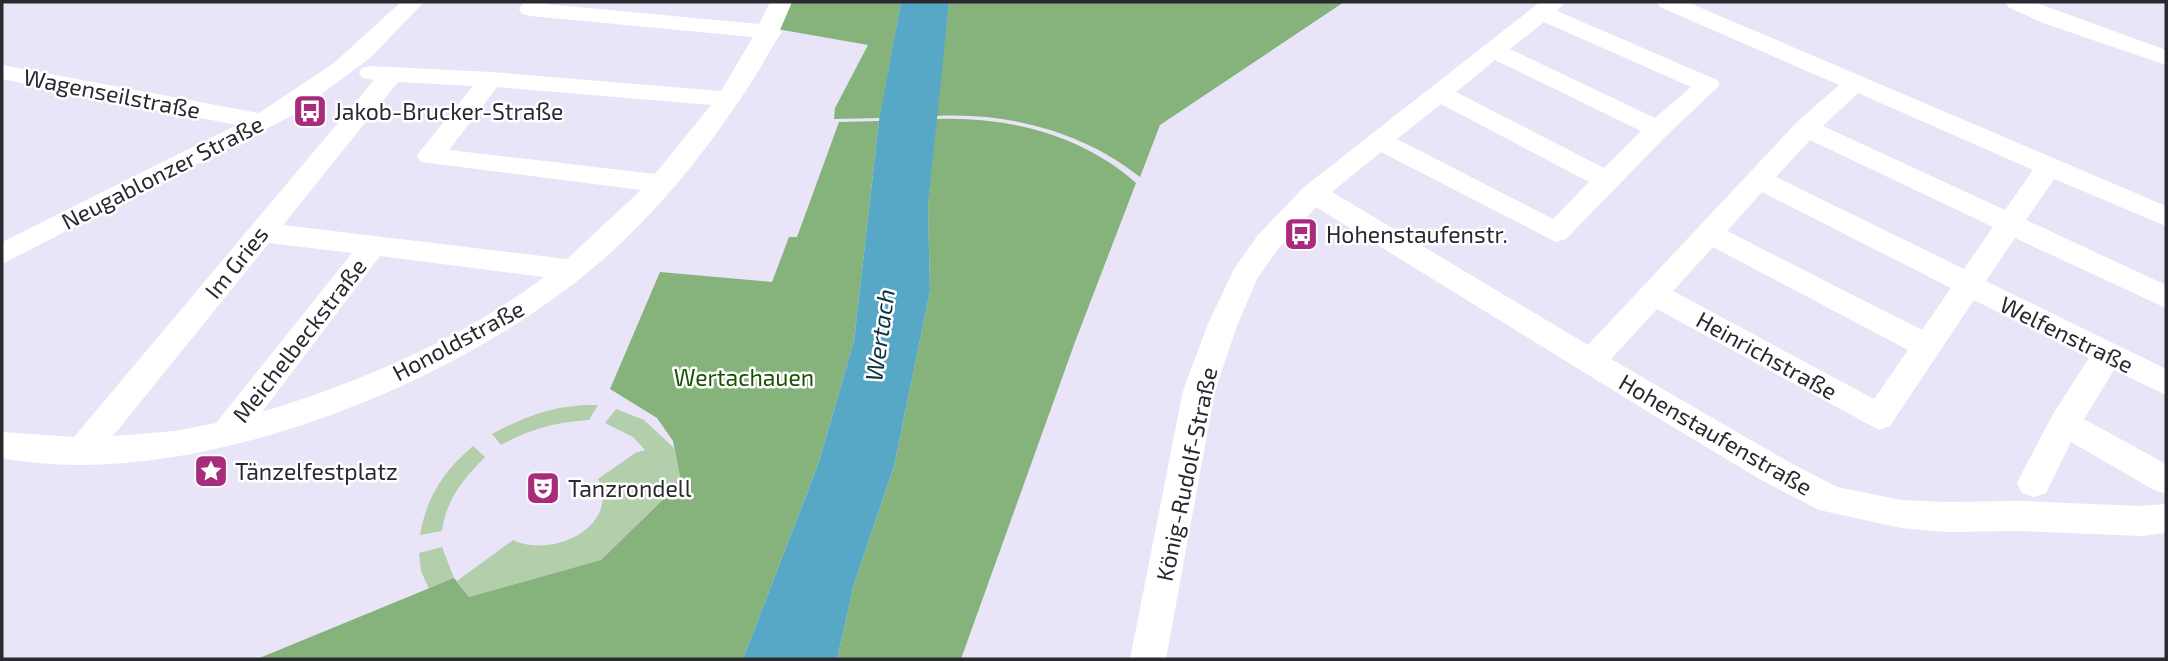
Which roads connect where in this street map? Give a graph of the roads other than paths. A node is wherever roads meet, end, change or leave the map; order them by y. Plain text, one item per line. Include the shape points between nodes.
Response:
1 (413, 2) edge
2 (536, 2) edge
3 (781, 2) edge
4 (1668, 2) edge
5 (2016, 2) edge
6 (1548, 7) edge
7 (770, 32) junction
8 (1493, 50) junction
9 (2166, 58) edge
10 (343, 70) junction
11 (2, 72) edge
12 (392, 74) junction
13 (491, 79) junction
14 (1854, 84) junction
15 (1438, 93) junction
16 (727, 99) junction
17 (263, 122) junction
18 (1806, 128) junction
19 (1658, 129) junction
20 (1378, 140) junction
21 (2049, 166) junction
22 (1606, 180) junction
23 (1760, 180) junction
24 (663, 184) junction
25 (1314, 193) junction
26 (2166, 217) edge
27 (2009, 224) junction
28 (261, 232) junction
29 (1709, 233) junction
30 (374, 244) junction
31 (2, 254) edge
32 (573, 270) junction
33 (1968, 285) junction
34 (1654, 294) junction
35 (2166, 297) edge
36 (1927, 346) junction
37 (2108, 354) junction
38 (1591, 360) junction
39 (2166, 383) edge
40 (2064, 423) junction
41 (225, 436) junction
42 (2, 445) edge
43 (83, 450) junction
44 (2166, 480) edge
45 (2034, 483) dead end
46 (2166, 519) edge
47 (1149, 659) edge

1 - 10 street, Neugablonzer Straße
2 - 7 street via 530,9
3 - 7 street, Honoldstraße
4 - 14 street
5 - 9 street
6 - 8 street, König-Rudolf-Straße
6 - 19 street, König-Rudolf-Straße via 1708,85
7 - 16 street, Honoldstraße
8 - 15 street, König-Rudolf-Straße
8 - 19 street
10 - 12 street
10 - 17 street, Neugablonzer Straße
11 - 17 street, Wagenseilstraße
12 - 13 street
12 - 28 street, Im Gries
13 - 16 street
13 - 24 street via 430,156
14 - 18 street
14 - 21 street
15 - 20 street, König-Rudolf-Straße
15 - 22 street
16 - 24 street, Honoldstraße
17 - 31 street, Neugablonzer Straße
18 - 23 street
18 - 27 street
19 - 22 street, König-Rudolf-Straße
20 - 22 street, König-Rudolf-Straße via 1556,232
20 - 25 street, König-Rudolf-Straße
21 - 26 street
21 - 27 street
23 - 29 street
23 - 33 street
24 - 32 street, Honoldstraße
25 - 38 street, Hohenstaufenstraße
25 - 47 street, König-Rudolf-Straße via 1244,276 1222,326 1199,391
27 - 33 street
27 - 35 street
28 - 30 street, Meichelbeckstraße
28 - 43 street, Im Gries
29 - 34 street
29 - 36 street
30 - 32 street, Meichelbeckstraße
30 - 41 street, Meichelbeckstraße
32 - 41 street, Honoldstraße via 502,320 451,347 348,396
33 - 36 street
33 - 37 street, Welfenstraße
34 - 36 street, Heinrichstraße via 1879,416
34 - 38 street
37 - 39 street, Welfenstraße
37 - 40 street
38 - 46 street, Hohenstaufenstraße via 1831,500 1901,514 1945,517
40 - 44 street
40 - 45 street
41 - 43 street, Honoldstraße via 136,450
42 - 43 street, Honoldstraße

